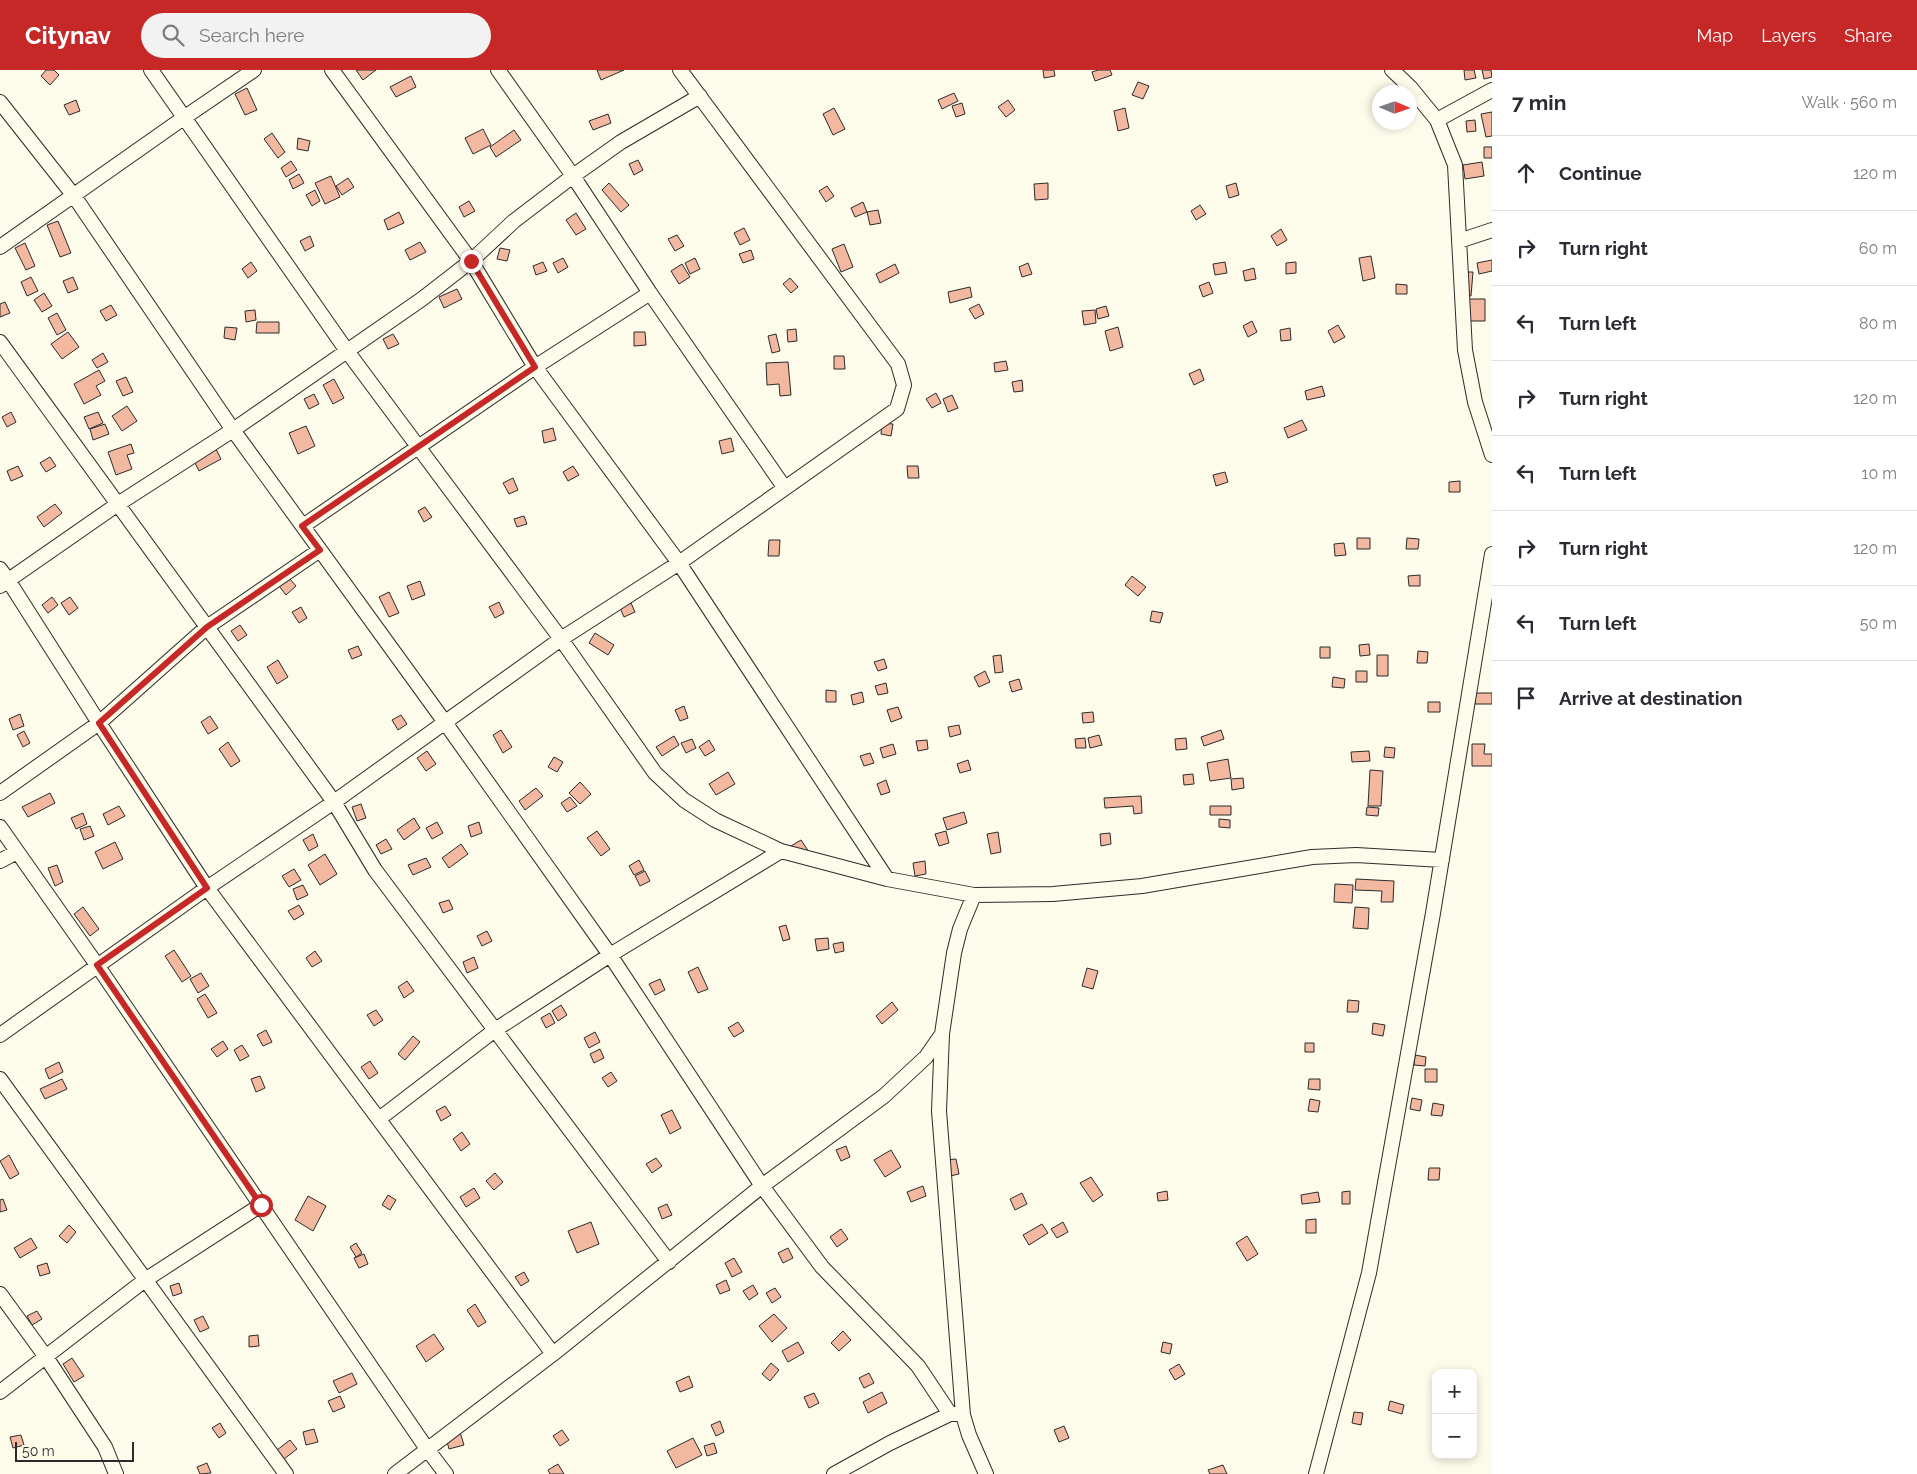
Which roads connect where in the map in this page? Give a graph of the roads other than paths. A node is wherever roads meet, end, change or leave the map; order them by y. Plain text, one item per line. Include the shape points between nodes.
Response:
1 (151, 70) edge
2 (254, 70) edge
3 (332, 70) edge
4 (498, 70) edge
5 (680, 70) edge
6 (1392, 70) edge
7 (1492, 90) edge
8 (700, 96) junction
9 (0, 102) edge
10 (185, 117) junction
11 (1437, 120) junction
12 (573, 176) junction
13 (74, 196) junction
14 (1492, 230) edge
15 (1459, 241) junction
16 (0, 248) edge
17 (471, 261) junction
18 (650, 293) junction
19 (0, 342) edge
20 (347, 351) junction
21 (535, 367) junction
22 (233, 430) junction
23 (419, 447) junction
24 (1492, 455) edge
25 (784, 487) junction
26 (118, 504) junction
27 (302, 526) junction
28 (320, 550) junction
29 (1492, 554) edge
30 (679, 563) junction
31 (3, 578) edge
32 (207, 627) junction
33 (561, 639) junction
34 (444, 721) junction
35 (99, 723) junction
36 (0, 793) edge
37 (334, 802) junction
38 (0, 827) edge
39 (781, 851) junction
40 (17, 852) junction
41 (1442, 860) junction
42 (0, 861) edge
43 (887, 879) junction
44 (207, 888) junction
45 (974, 895) junction
46 (610, 955) junction
47 (97, 965) junction
48 (495, 1030) junction
49 (942, 1034) junction
50 (0, 1035) edge
51 (2, 1088) edge
52 (378, 1119) junction
53 (762, 1186) junction
54 (261, 1205) junction
55 (668, 1262) junction
56 (145, 1280) junction
57 (0, 1294) edge
58 (553, 1354) junction
59 (46, 1357) junction
60 (0, 1392) edge
61 (957, 1414) junction
62 (427, 1449) junction
63 (116, 1474) edge
64 (286, 1474) edge
65 (395, 1474) edge
66 (446, 1474) edge
67 (834, 1474) edge
68 (986, 1474) edge
69 (1316, 1474) edge

1 - 10 street
2 - 10 street
3 - 17 street
4 - 12 street
5 - 8 street
6 - 11 street
7 - 11 street
8 - 12 street via 621,142
8 - 25 street via 898,364 904,385 897,409
9 - 13 street
10 - 13 street
10 - 20 street
11 - 15 street via 1455,165
12 - 17 street via 514,221
12 - 18 street
13 - 16 street
13 - 22 street
14 - 15 street
15 - 24 street via 1465,350 1475,402
17 - 20 street
17 - 21 street
18 - 21 street
18 - 25 street
19 - 26 street
20 - 22 street
20 - 23 street
21 - 23 street
21 - 30 street
22 - 26 street
22 - 27 street
23 - 27 street
23 - 33 street
25 - 30 street
26 - 31 street
26 - 32 street
27 - 28 street
28 - 32 street
28 - 34 street
29 - 41 street
30 - 33 street
30 - 43 street
31 - 35 street
32 - 35 street
32 - 37 street
33 - 34 street
33 - 39 street via 655,773 684,800 715,820
34 - 37 street
34 - 46 street
35 - 36 street
35 - 44 street
37 - 44 street
37 - 48 street via 375,870
38 - 40 street
39 - 43 street
39 - 46 street
40 - 42 street
40 - 47 street
41 - 45 street via 1356,855 1312,857 1142,886 1053,894
41 - 69 street via 1369,1273
43 - 45 street
44 - 47 street
44 - 52 street
45 - 49 street via 954,953
46 - 48 street
46 - 53 street
47 - 50 street
47 - 54 street
48 - 52 street
48 - 55 street
49 - 53 street via 926,1057 884,1096
49 - 61 street via 939,1112
51 - 56 street
52 - 58 street
53 - 55 street
53 - 61 street via 822,1267 918,1366
54 - 56 street
54 - 62 street
55 - 58 street
56 - 59 street
56 - 64 street
57 - 59 street
58 - 62 street
59 - 60 street
59 - 63 street via 105,1446
61 - 67 street via 890,1443
61 - 68 street
62 - 65 street
62 - 66 street

